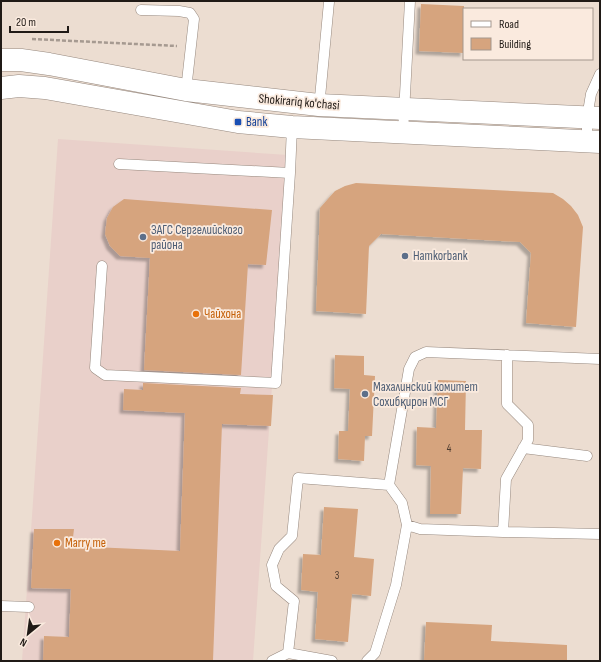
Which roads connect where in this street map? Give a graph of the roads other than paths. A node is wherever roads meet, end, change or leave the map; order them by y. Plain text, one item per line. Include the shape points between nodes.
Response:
1 (410, 1) edge
2 (328, 2) dead end
3 (141, 10) dead end
4 (1, 60) edge
5 (600, 74) edge
6 (1, 88) edge
7 (186, 90) junction
8 (319, 105) junction
9 (404, 109) junction
10 (594, 118) edge
11 (292, 127) junction
12 (317, 128) junction
13 (403, 132) junction
14 (593, 141) edge
15 (119, 164) dead end
16 (290, 173) junction
17 (102, 266) dead end
18 (507, 355) junction
19 (600, 359) edge
20 (523, 448) junction
21 (587, 456) dead end
22 (389, 485) junction
23 (407, 525) junction
24 (503, 532) junction
25 (600, 534) edge
26 (1, 606) edge
27 (29, 607) dead end
28 (288, 652) junction
29 (272, 661) edge
30 (332, 661) edge
31 (367, 661) edge

1 - 9 lane
2 - 8 lane
3 - 7 lane via 179,11 190,13 194,19
4 - 7 main road, Shokirariq ko'chasi via 49,64
5 - 10 lane via 591,94
6 - 11 main road, Shokirariq ko'chasi via 45,88 238,122
7 - 8 main road, Shokirariq ko'chasi
8 - 9 main road, Shokirariq ko'chasi
8 - 12 lane
9 - 10 main road, Shokirariq ko'chasi
9 - 13 lane
10 - 14 lane
11 - 12 main road, Shokirariq ko'chasi
11 - 16 lane
12 - 13 main road, Shokirariq ko'chasi
13 - 14 main road, Shokirariq ko'chasi
15 - 16 lane
16 - 17 lane via 276,383 105,375 95,368
18 - 19 lane
18 - 20 lane via 507,404 528,425 528,440
18 - 22 lane via 426,352 415,357 409,369
20 - 21 lane
20 - 24 lane via 506,479
22 - 23 lane via 402,503
22 - 28 lane via 298,478 292,536 279,549 272,565 276,586 294,601
23 - 24 lane via 420,529
23 - 31 lane via 396,585 375,653
24 - 25 lane
26 - 27 lane
28 - 29 lane
28 - 30 lane

